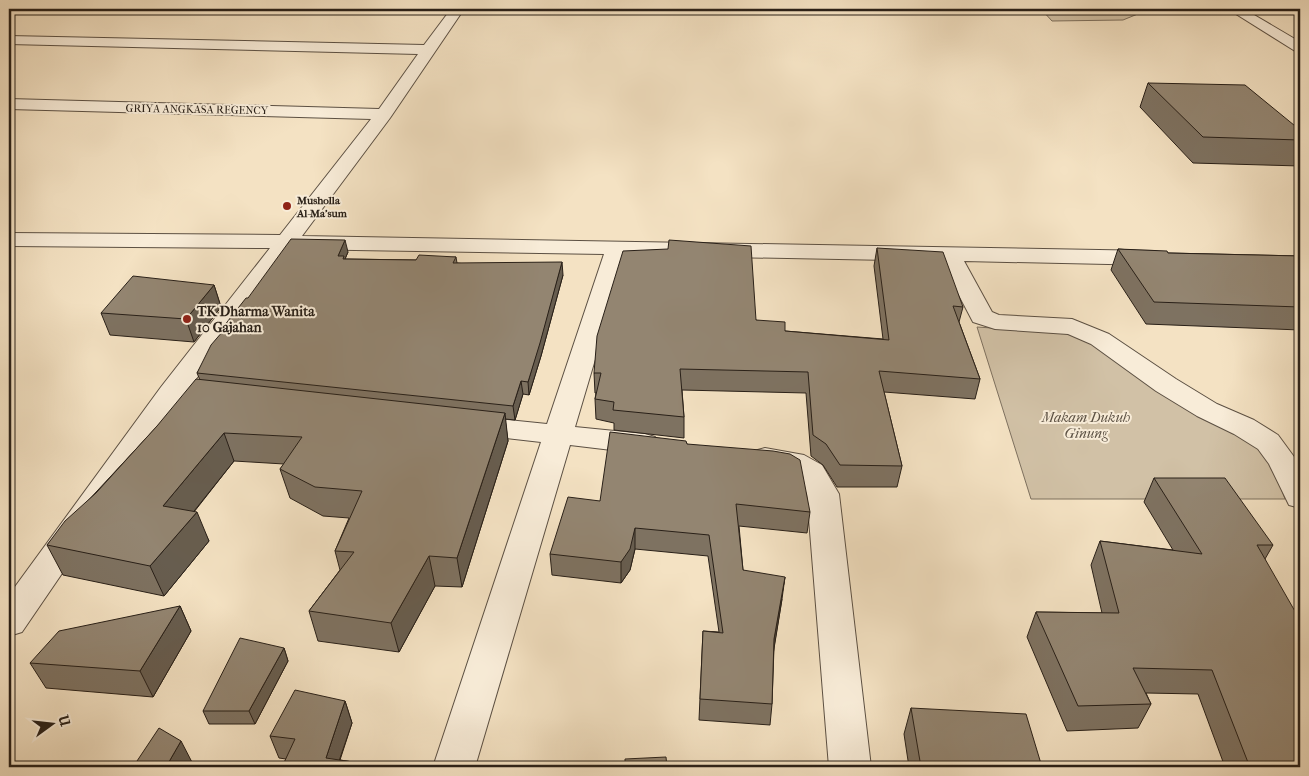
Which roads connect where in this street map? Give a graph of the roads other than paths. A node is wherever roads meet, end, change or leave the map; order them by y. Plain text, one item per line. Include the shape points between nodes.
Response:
1 (457, 9) edge
2 (1235, 9) edge
3 (9, 40) edge
4 (1300, 48) edge
5 (430, 50) junction
6 (9, 104) edge
7 (384, 114) junction
8 (9, 239) edge
9 (287, 242) junction
10 (617, 248) junction
11 (949, 255) junction
12 (1175, 258) edge
13 (171, 392) junction
14 (241, 400) edge
15 (449, 422) edge
16 (558, 434) junction
17 (674, 448) edge
18 (743, 455) edge
19 (1300, 497) edge
20 (9, 622) edge
21 (454, 767) edge
22 (850, 767) edge

1 - 5 street
2 - 4 street
3 - 5 street
5 - 7 street
6 - 7 street, GRIYA ANGKASA REGENCY
7 - 9 street
8 - 9 street
9 - 10 street
9 - 13 street
10 - 11 street
10 - 16 street
11 - 12 street
11 - 19 street via 982,317 995,322 1072,326 1100,339 1166,385 1268,442 1283,461
13 - 14 street
13 - 20 street
15 - 16 street
16 - 17 street
16 - 21 street
18 - 22 street via 793,462 811,472 823,494

